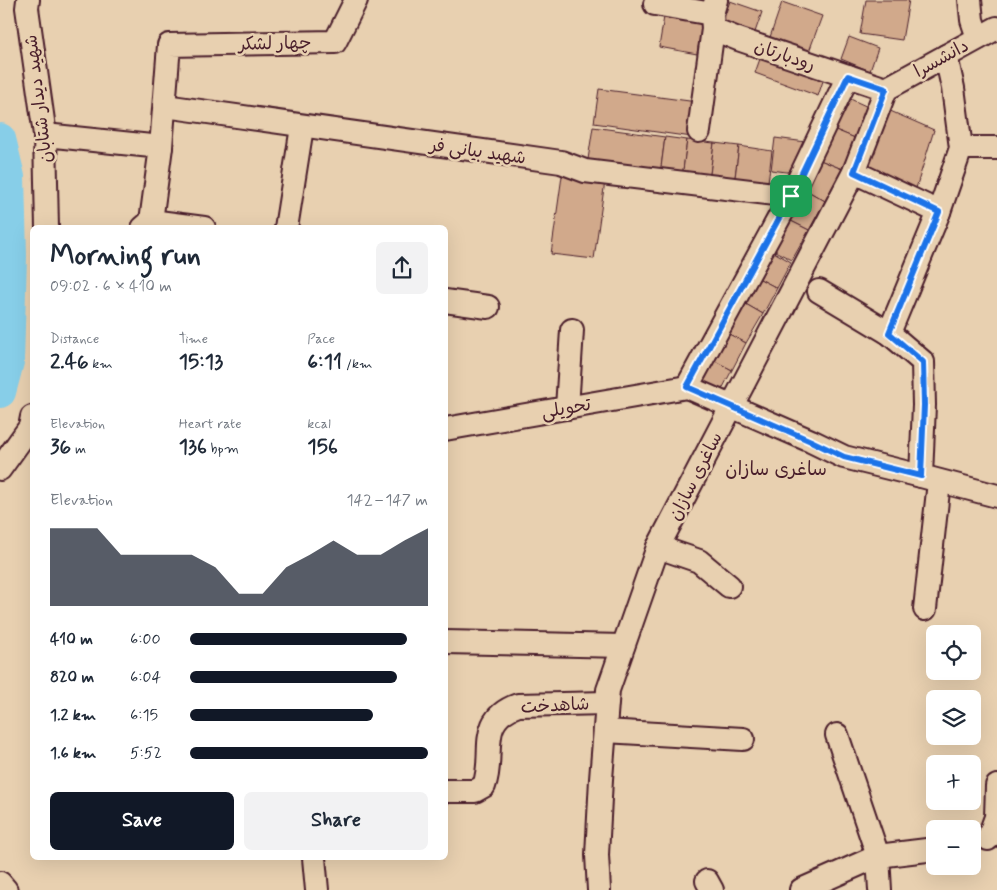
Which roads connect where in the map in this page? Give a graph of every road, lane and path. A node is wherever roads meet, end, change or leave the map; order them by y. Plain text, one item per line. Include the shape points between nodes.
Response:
1 (28, 0) edge
2 (356, 0) edge
3 (970, 0) edge
4 (656, 4) dead end
5 (713, 14) edge
6 (987, 33) edge
7 (946, 56) junction
8 (848, 76) junction
9 (886, 89) junction
10 (165, 106) junction
11 (302, 127) junction
12 (699, 131) dead end
13 (45, 134) junction
14 (161, 147) junction
15 (961, 148) junction
16 (997, 148) edge
17 (854, 172) junction
18 (791, 196) junction
19 (939, 212) junction
20 (147, 224) edge
21 (47, 225) edge
22 (161, 225) edge
23 (286, 225) edge
24 (819, 291) dead end
25 (448, 301) edge
26 (488, 306) dead end
27 (572, 330) dead end
28 (889, 333) junction
29 (687, 387) junction
30 (732, 405) junction
31 (567, 408) junction
32 (30, 427) edge
33 (448, 428) edge
34 (0, 469) edge
35 (930, 479) junction
36 (997, 496) edge
37 (658, 547) junction
38 (729, 586) dead end
39 (925, 609) dead end
40 (448, 642) edge
41 (623, 646) junction
42 (607, 703) junction
43 (605, 732) junction
44 (838, 735) dead end
45 (743, 738) dead end
46 (997, 786) edge
47 (448, 791) edge
48 (986, 841) edge
49 (926, 849) edge
50 (878, 856) junction
51 (314, 860) edge
52 (0, 883) edge
53 (6, 890) edge
54 (317, 890) edge
55 (600, 890) edge
56 (801, 890) edge
57 (880, 890) edge

1 - 13 street, شهید دیدار شتابان
2 - 10 street, چهار لشکر via 335,42 169,45
3 - 6 street via 972,20
4 - 5 street, رودبارتان
5 - 8 street, رودبارتان
5 - 12 street
6 - 7 street, دانشسرا
7 - 9 street, دانشسرا
7 - 15 street
8 - 9 street, رودبارتان
8 - 18 street
9 - 17 street, ساغری سازان
10 - 11 street, شهید بیانی فر
10 - 14 street
11 - 18 street, شهید بیانی فر via 561,162 586,171
11 - 23 street
13 - 14 street
13 - 21 street, شهید دیدار شتابان
14 - 20 street
15 - 16 street
15 - 19 street
17 - 19 street
17 - 30 street, ساغری سازان
18 - 29 street
19 - 28 street
20 - 22 street
24 - 28 street
25 - 26 street
27 - 31 street
28 - 35 street via 923,362
29 - 30 street
29 - 31 street, تحویلی
30 - 35 street via 844,457
30 - 37 street, ساغری سازان
31 - 33 street, تحویلی
32 - 34 street
35 - 36 street
35 - 39 street
37 - 38 street via 698,561
37 - 41 street, ساغری سازان
40 - 41 street
41 - 42 street, ساغری سازان via 608,690
42 - 43 street, ساغری سازان
42 - 47 street, شاهدخت via 518,705 510,708 491,728 489,775 484,786 475,791
43 - 45 street
43 - 55 street, ساغری سازان via 597,855
44 - 50 street
46 - 48 street via 996,817
49 - 50 street
50 - 56 street
50 - 57 street
51 - 54 street
52 - 53 street

